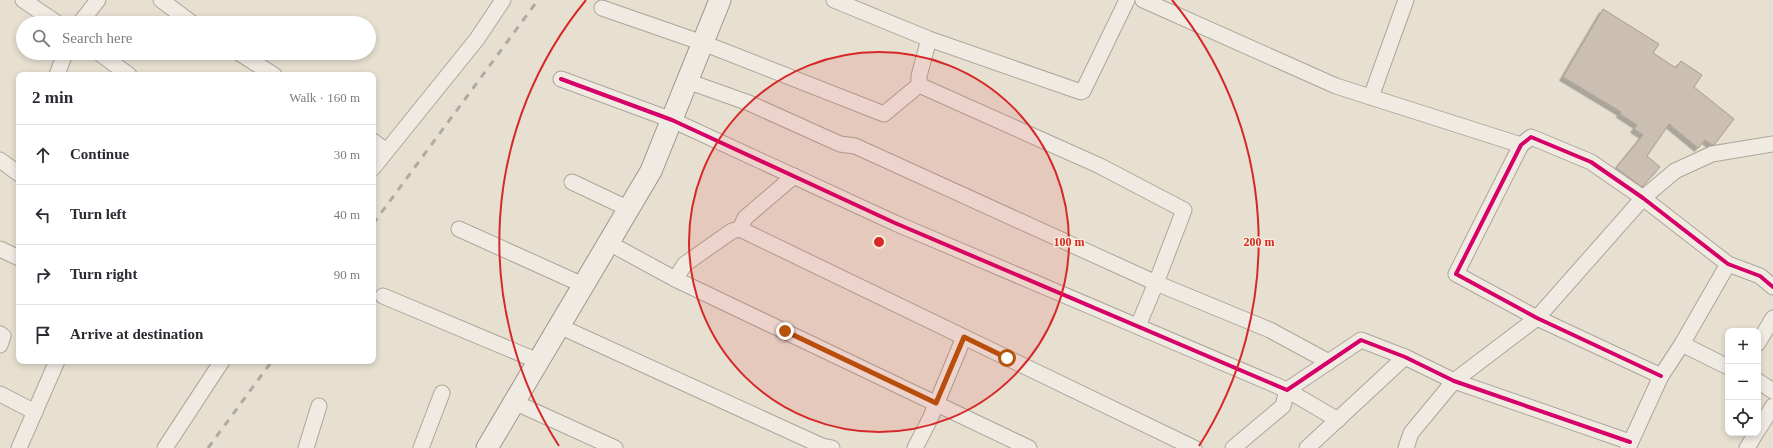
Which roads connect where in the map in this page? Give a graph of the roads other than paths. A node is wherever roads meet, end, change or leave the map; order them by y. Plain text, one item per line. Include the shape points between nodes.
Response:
1 (23, 0) edge
2 (98, 0) edge
3 (161, 0) edge
4 (503, 0) edge
5 (720, 0) edge
6 (834, 0) edge
7 (1127, 0) edge
8 (1143, 0) edge
9 (1406, 0) edge
10 (602, 8) dead end
11 (47, 16) edge
12 (85, 16) edge
13 (183, 16) edge
14 (929, 39) junction
15 (703, 43) junction
16 (62, 60) edge
17 (109, 60) edge
18 (249, 60) edge
19 (58, 72) edge
20 (125, 72) edge
21 (269, 72) edge
22 (561, 79) dead end
23 (688, 81) junction
24 (919, 85) junction
25 (1371, 97) junction
26 (672, 120) junction
27 (376, 143) edge
28 (1773, 144) edge
29 (1520, 145) junction
30 (386, 151) junction
31 (0, 160) edge
32 (376, 164) edge
33 (16, 172) edge
34 (794, 176) junction
35 (572, 182) dead end
36 (1643, 198) junction
37 (629, 209) junction
38 (459, 228) dead end
39 (740, 229) junction
40 (608, 243) junction
41 (0, 249) edge
42 (16, 257) edge
43 (1728, 264) junction
44 (675, 279) junction
45 (1156, 283) junction
46 (583, 285) junction
47 (1773, 287) edge
48 (383, 296) dead end
49 (1537, 318) junction
50 (1773, 318) edge
51 (559, 326) junction
52 (1138, 326) junction
53 (0, 334) edge
54 (964, 337) junction
55 (1761, 337) edge
56 (1682, 344) junction
57 (0, 345) edge
58 (1405, 358) junction
59 (538, 361) junction
60 (1329, 362) junction
61 (56, 364) edge
62 (220, 364) edge
63 (1725, 366) edge
64 (1661, 376) junction
65 (1454, 382) junction
66 (1761, 383) edge
67 (1287, 390) junction
68 (1773, 392) edge
69 (442, 393) dead end
70 (0, 394) edge
71 (514, 402) junction
72 (936, 403) junction
73 (319, 406) dead end
74 (1773, 406) edge
75 (35, 412) junction
76 (1338, 420) junction
77 (1761, 425) edge
78 (1754, 436) edge
79 (1629, 445) edge
80 (825, 447) edge
81 (19, 448) edge
82 (165, 448) edge
83 (306, 448) edge
84 (422, 448) edge
85 (487, 448) edge
86 (615, 448) edge
87 (915, 448) edge
88 (1029, 448) edge
89 (1194, 448) edge
90 (1233, 448) edge
91 (1307, 448) edge
92 (1406, 448) edge
93 (1747, 448) edge

1 - 11 street
2 - 12 street
3 - 13 street
4 - 30 street via 477,39
5 - 15 street
6 - 14 street
7 - 14 street via 1083,91
8 - 25 street via 1336,86
9 - 25 street
10 - 15 street
14 - 24 street via 918,76
15 - 23 street
15 - 24 street via 884,114
16 - 19 street
17 - 20 street
18 - 21 street
22 - 26 street
23 - 26 street
23 - 45 street via 749,103 840,144 855,146
24 - 45 street via 1100,166 1184,210
25 - 29 street
26 - 34 street
26 - 37 street via 651,171
27 - 30 street
28 - 36 street via 1712,154 1675,171
29 - 36 street via 1531,137 1591,162
29 - 49 street via 1456,274
30 - 32 street
31 - 33 street
34 - 39 street via 745,218
34 - 52 street via 895,223
35 - 37 street
36 - 43 street
36 - 49 street
37 - 40 street
38 - 46 street
39 - 44 street via 732,231 685,264
39 - 54 street
40 - 44 street
40 - 46 street
41 - 42 street
43 - 47 street via 1760,276
43 - 56 street
44 - 72 street
45 - 52 street
45 - 60 street via 1270,330
46 - 51 street
48 - 59 street
49 - 64 street
49 - 65 street
50 - 55 street
51 - 59 street
51 - 80 street
52 - 67 street
53 - 57 street via 3,336
54 - 72 street
54 - 89 street
56 - 63 street
56 - 64 street
58 - 60 street via 1362,340
58 - 65 street
58 - 76 street
59 - 71 street
60 - 67 street
61 - 75 street
62 - 82 street
64 - 79 street
65 - 79 street
65 - 92 street via 1411,433
66 - 68 street
67 - 76 street
67 - 90 street via 1284,406
69 - 84 street
70 - 75 street
71 - 85 street
71 - 86 street
72 - 87 street
72 - 88 street
73 - 83 street
74 - 77 street
75 - 81 street
76 - 91 street
78 - 93 street

